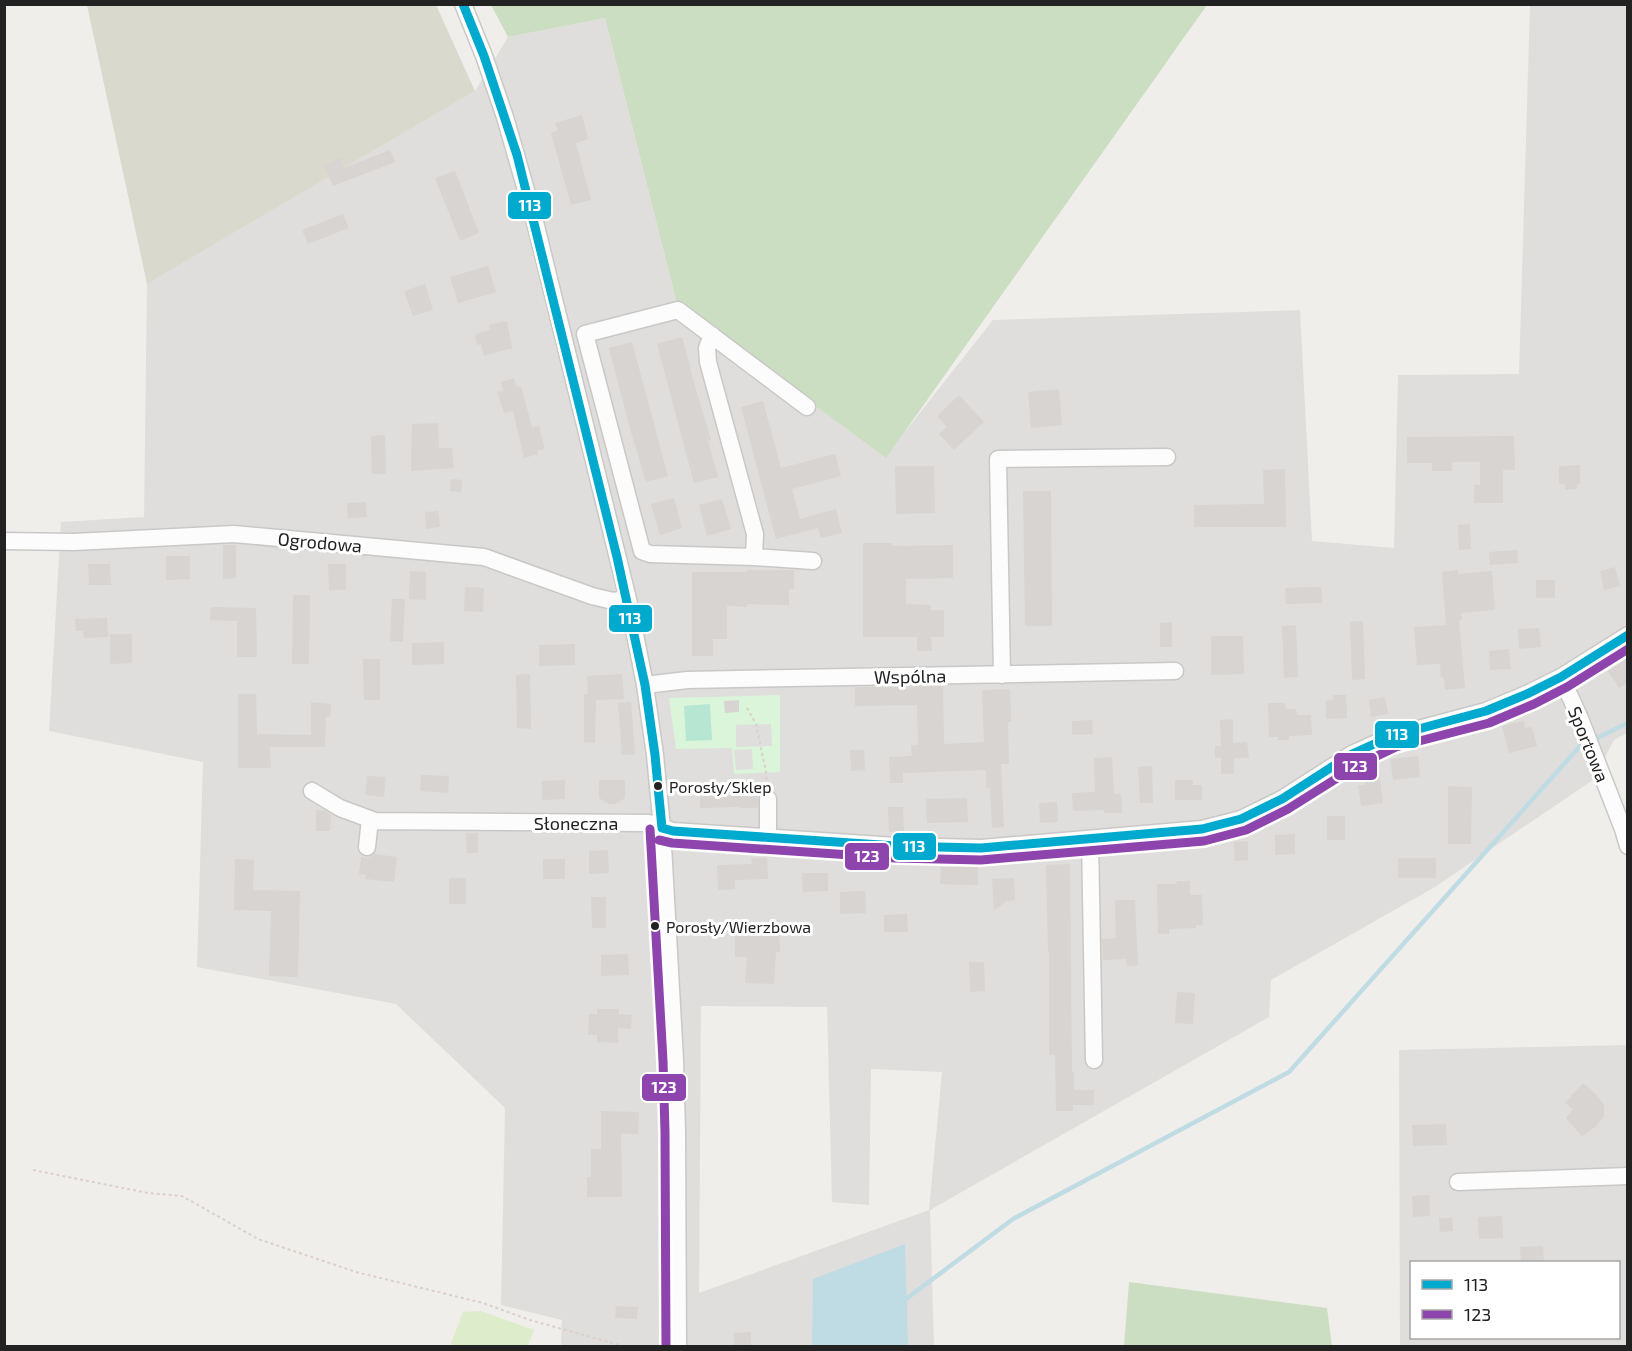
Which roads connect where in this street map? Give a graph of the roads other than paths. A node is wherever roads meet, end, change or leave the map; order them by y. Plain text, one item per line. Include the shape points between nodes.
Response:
1 (463, 4) edge
2 (585, 334) junction
3 (712, 335) junction
4 (563, 339) junction
5 (807, 407) dead end
6 (1167, 457) dead end
7 (4, 541) edge
8 (642, 551) junction
9 (617, 556) junction
10 (754, 557) junction
11 (813, 561) dead end
12 (628, 599) junction
13 (1628, 635) edge
14 (1175, 671) dead end
15 (1002, 675) junction
16 (1561, 676) junction
17 (645, 685) junction
18 (312, 791) dead end
19 (768, 799) road end
20 (370, 819) junction
21 (662, 828) junction
22 (768, 837) junction
23 (1090, 839) junction
24 (1628, 846) edge
25 (367, 847) dead end
26 (1094, 1060) dead end
27 (1628, 1176) edge
28 (1458, 1182) dead end
29 (678, 1347) edge

1 - 4 street via 517,155
2 - 3 street via 678,310
2 - 4 street
2 - 8 street
3 - 5 street
3 - 10 street via 707,348 708,362 755,534
4 - 9 street
6 - 15 street via 998,459
7 - 12 street, Ogrodowa via 74,542 234,534 483,557 592,596 613,601
8 - 9 street
8 - 10 street
9 - 12 street
10 - 11 street
12 - 17 street
13 - 16 street, Słoneczna
14 - 15 street, Wspólna
15 - 17 street, Wspólna via 687,680
16 - 23 street, Słoneczna via 1486,711 1392,736 1352,754 1282,800 1241,819 1202,829
16 - 24 street, Sportowa
17 - 21 street
18 - 20 street, Słoneczna via 340,808
19 - 22 street
20 - 21 street, Słoneczna via 649,824
20 - 25 street
21 - 22 street, Słoneczna
21 - 29 street via 677,1132
22 - 23 street, Słoneczna via 981,848
23 - 26 street
27 - 28 street

